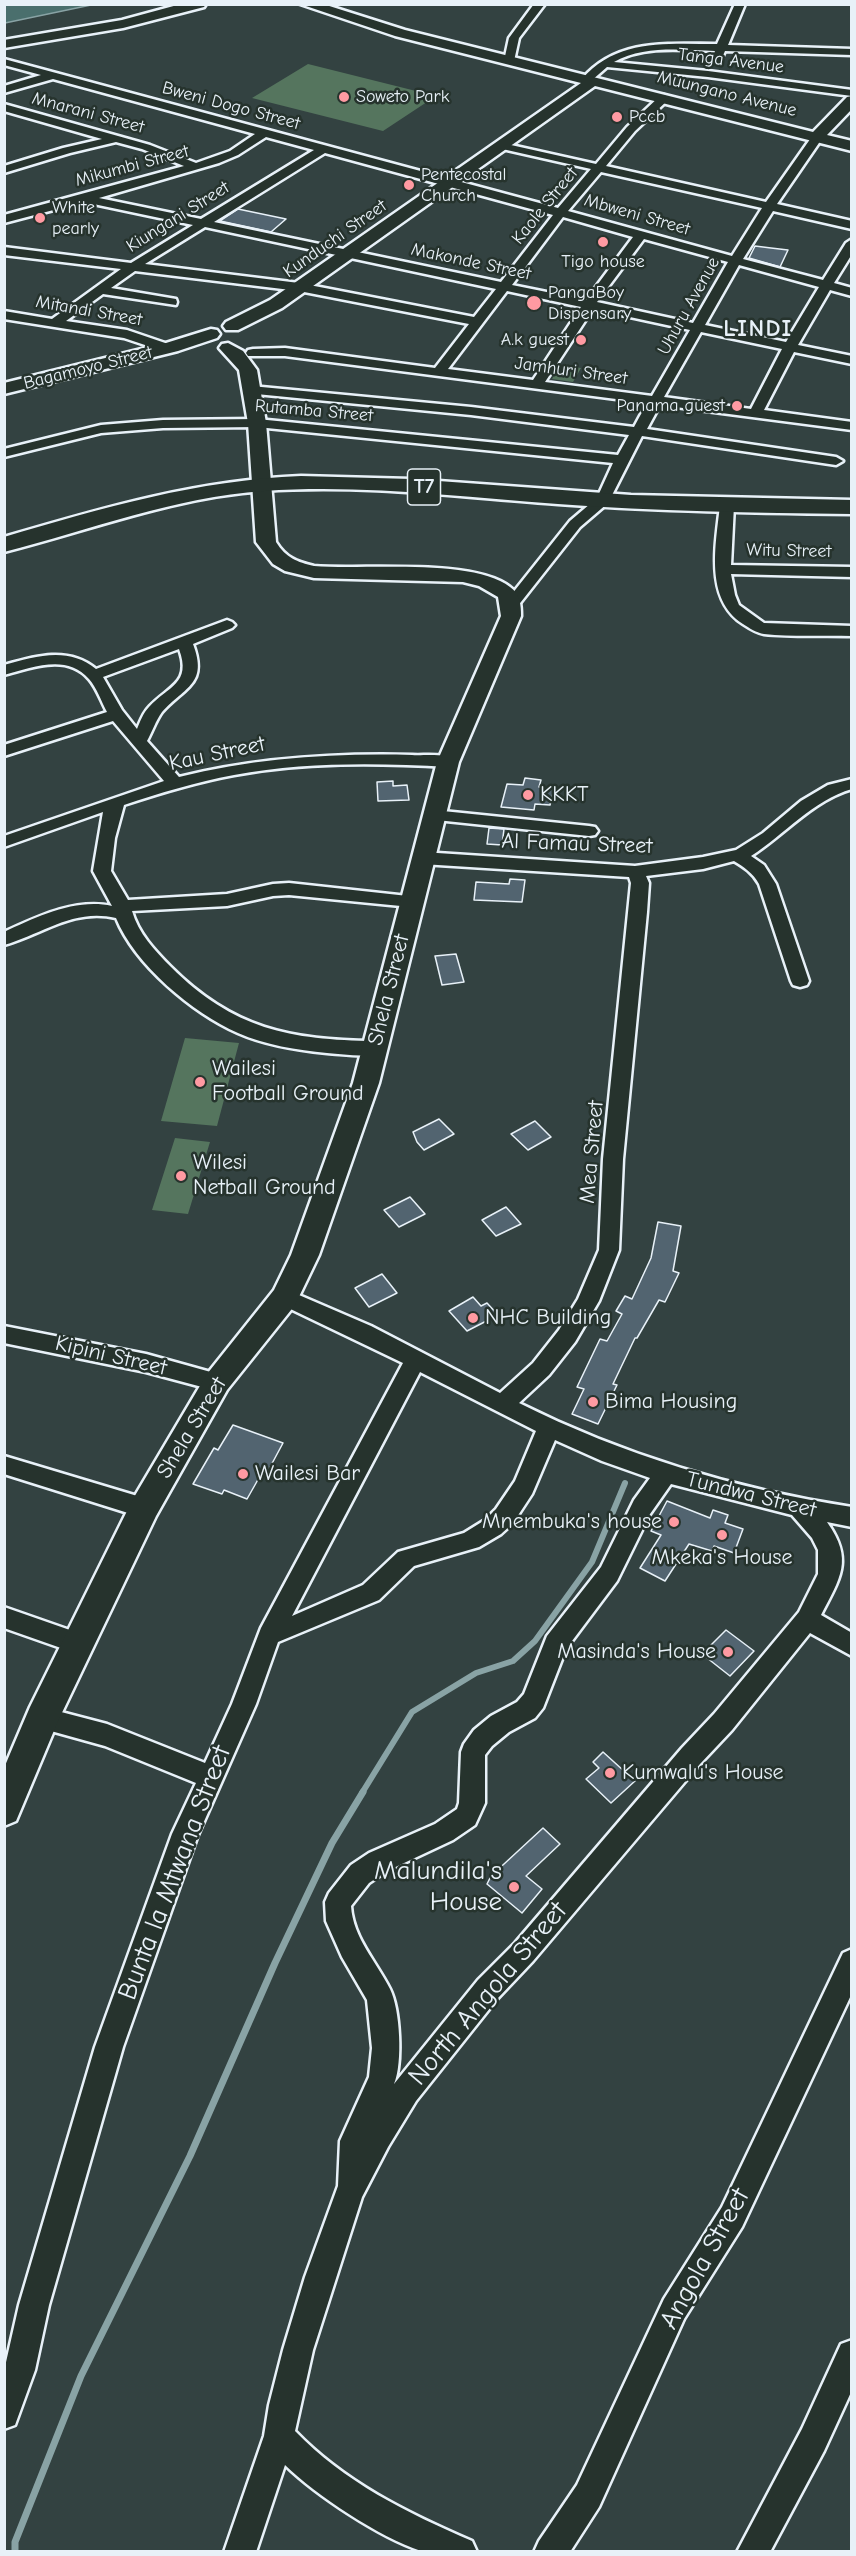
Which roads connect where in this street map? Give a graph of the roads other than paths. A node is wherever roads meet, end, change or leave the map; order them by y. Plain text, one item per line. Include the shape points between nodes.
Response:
1 (199, 4) edge
2 (307, 4) edge
3 (540, 4) edge
4 (740, 4) edge
5 (4, 44) edge
6 (723, 47) junction
7 (852, 52) edge
8 (508, 61) junction
9 (4, 62) edge
10 (605, 64) junction
11 (708, 74) junction
12 (51, 76) junction
13 (590, 80) junction
14 (4, 90) edge
15 (852, 93) edge
16 (664, 98) junction
17 (852, 100) edge
18 (4, 107) edge
19 (21, 114) junction
20 (4, 122) edge
21 (264, 133) junction
22 (817, 137) junction
23 (94, 138) junction
24 (502, 146) junction
25 (852, 146) edge
26 (323, 149) junction
27 (196, 167) junction
28 (599, 168) junction
29 (4, 171) edge
30 (448, 184) junction
31 (84, 198) junction
32 (768, 208) junction
33 (561, 212) junction
34 (5, 218) edge
35 (203, 224) junction
36 (852, 225) edge
37 (640, 235) junction
38 (852, 243) edge
39 (4, 251) edge
40 (347, 254) junction
41 (735, 261) junction
42 (131, 268) junction
43 (827, 286) junction
44 (299, 287) junction
45 (504, 287) junction
46 (100, 290) junction
47 (852, 292) edge
48 (171, 302) dead end
49 (276, 304) junction
50 (588, 305) junction
51 (4, 315) edge
52 (56, 322) junction
53 (477, 322) junction
54 (232, 326) junction
55 (698, 328) junction
56 (220, 343) junction
57 (253, 344) junction
58 (169, 347) junction
59 (790, 347) junction
60 (852, 360) edge
61 (439, 372) junction
62 (537, 384) junction
63 (4, 389) edge
64 (251, 390) junction
65 (656, 401) junction
66 (852, 411) edge
67 (755, 414) junction
68 (257, 423) junction
69 (848, 425) edge
70 (638, 431) junction
71 (4, 453) edge
72 (622, 460) junction
73 (836, 461) dead end
74 (262, 484) junction
75 (603, 500) junction
76 (727, 505) junction
77 (852, 507) edge
78 (4, 545) edge
79 (725, 569) junction
80 (852, 572) edge
81 (512, 604) junction
82 (227, 626) dead end
83 (852, 631) edge
84 (184, 641) junction
85 (4, 670) edge
86 (93, 675) junction
87 (117, 714) junction
88 (139, 741) junction
89 (4, 751) edge
90 (448, 762) junction
91 (176, 784) junction
92 (852, 784) edge
93 (114, 803) junction
94 (433, 815) junction
95 (589, 831) dead end
96 (4, 842) edge
97 (736, 856) junction
98 (422, 858) junction
99 (635, 872) junction
100 (411, 901) junction
101 (122, 910) junction
102 (4, 939) edge
103 (800, 981) dead end
104 (375, 1048) junction
105 (285, 1297) junction
106 (4, 1334) edge
107 (416, 1359) junction
108 (217, 1382) junction
109 (504, 1403) junction
110 (549, 1426) junction
111 (4, 1465) edge
112 (657, 1472) junction
113 (144, 1508) junction
114 (800, 1509) junction
115 (852, 1517) edge
116 (4, 1617) edge
117 (807, 1619) junction
118 (269, 1635) junction
119 (78, 1643) junction
120 (852, 1646) edge
121 (42, 1718) junction
122 (211, 1777) junction
123 (4, 1810) edge
124 (852, 1962) edge
125 (350, 2191) junction
126 (852, 2355) edge
127 (4, 2414) edge
128 (279, 2436) junction
129 (240, 2552) edge
130 (461, 2552) edge
131 (550, 2552) edge
132 (753, 2552) edge

1 - 5 main road via 123,24
2 - 8 main road, Muungano Avenue via 366,24
3 - 8 street via 514,38
4 - 6 street
6 - 7 street, Kunduchi Street
6 - 10 street, Kunduchi Street via 645,48 628,51
6 - 11 street
8 - 13 main road, Muungano Avenue
9 - 12 street, Bweni Dogo Street
10 - 11 street, Tanga Avenue
10 - 13 street, Kunduchi Street
11 - 15 street, Tanga Avenue
12 - 14 street
12 - 21 street, Bweni Dogo Street
13 - 16 main road, Muungano Avenue
13 - 24 main road, Kunduchi Street
16 - 22 main road, Muungano Avenue
16 - 28 street, Kaole Street via 631,129
17 - 22 main road
18 - 19 street, Mnarani Street
19 - 20 street
19 - 23 street, Mnarani Street
21 - 26 street, Bweni Dogo Street
21 - 27 street, Mikumbi Street via 234,153
22 - 25 main road, Muungano Avenue
22 - 32 street, Uhuru Avenue
23 - 27 street, Mnarani Street via 119,139
23 - 29 street
24 - 28 street
24 - 30 main road, Kunduchi Street
26 - 30 street, Bweni Dogo Street
26 - 35 street, Kiungani Street
27 - 31 street, Mikumbi Street
28 - 32 street
28 - 33 street, Kaole Street
30 - 33 street, Mbweni Street
30 - 40 main road, Kunduchi Street
31 - 34 street, Mikumbi Street
31 - 35 street, Makonde Street
32 - 36 street
32 - 41 street, Uhuru Avenue
33 - 37 street, Mbweni Street
33 - 45 street, Kaole Street
35 - 40 street, Makonde Street
35 - 42 street, Kiungani Street
37 - 41 street, Mbweni Street
37 - 50 street
38 - 43 street
39 - 42 street
40 - 44 main road, Kunduchi Street
40 - 45 street, Makonde Street
41 - 43 street, Mbweni Street
41 - 55 street, Uhuru Avenue
42 - 44 street
42 - 46 street, Kiungani Street
43 - 47 street, Mbweni Street
43 - 59 street
44 - 49 main road, Kunduchi Street
44 - 53 street
45 - 50 street, Makonde Street
45 - 53 street, Kaole Street
46 - 48 street
46 - 52 street, Kiungani Street
49 - 54 main road
49 - 57 main road
50 - 55 street, Makonde Street
50 - 62 street
51 - 52 street, Mitandi Street
52 - 58 street, Mitandi Street via 128,334
53 - 61 street, Kaole Street
54 - 56 main road via 219,329
54 - 57 main road
55 - 59 street, Makonde Street
55 - 65 street, Uhuru Avenue
56 - 57 main road via 237,355
56 - 58 main road, Bagamoyo Street
57 - 61 street, Jamhuri Street via 285,352
57 - 64 main road
58 - 63 main road, Bagamoyo Street
59 - 60 street, Makonde Street
59 - 67 street
61 - 62 street, Jamhuri Street
62 - 65 street, Jamhuri Street
64 - 68 main road
64 - 70 street
65 - 67 street, Jamhuri Street
65 - 70 street, Uhuru Avenue
66 - 69 street
67 - 69 street, Jamhuri Street
68 - 71 street, Rutamba Street via 101,429
68 - 72 street, Rutamba Street
68 - 74 main road
70 - 72 street, Uhuru Avenue
70 - 73 street
72 - 75 street, Uhuru Avenue
74 - 75 highway, T7 via 377,484
74 - 78 highway, T7 via 184,496
74 - 81 main road via 266,542 273,555 285,564 339,574 445,574 471,578 503,591
75 - 76 highway, T7
75 - 81 street via 566,535
76 - 77 highway, T7
76 - 79 street
79 - 80 street, Witu Street
79 - 83 street via 727,597 750,624 780,631
81 - 90 main road, Shela Street via 511,616
82 - 84 street
84 - 86 street
84 - 88 street via 191,673 182,687 154,711
85 - 86 street via 57,658 70,659
86 - 87 street
87 - 88 street
87 - 89 street
88 - 91 street
90 - 91 street, Kau Street via 335,759 281,763
90 - 94 main road, Shela Street
91 - 93 street, Kau Street
92 - 97 street, Al Famau Street via 834,789 807,805 769,837
93 - 96 street, Kau Street
93 - 101 street via 102,869
94 - 95 street
94 - 98 main road, Shela Street
97 - 99 street, Al Famau Street
97 - 103 street via 756,866 768,884 778,921 794,953
98 - 99 street, Al Famau Street
98 - 100 main road, Shela Street
99 - 109 street, Mea Street via 640,883 613,1159 609,1250 588,1301 567,1336 541,1369
100 - 101 street via 290,889 227,900
100 - 104 main road, Shela Street
101 - 102 street via 69,912
101 - 104 street via 137,940 173,980 235,1022 260,1035 344,1048
104 - 105 main road, Shela Street via 336,1171
105 - 107 street, Tundwa Street via 363,1330
105 - 108 main road, Shela Street
106 - 108 street, Kipini Street via 135,1360
107 - 109 street, Tundwa Street
107 - 118 street, Bunta la Mtwana Street
108 - 113 main road, Shela Street
109 - 110 street, Tundwa Street
110 - 112 street, Tundwa Street
110 - 118 street via 526,1483 494,1526 464,1542 405,1559 380,1587 366,1595
111 - 113 street
112 - 114 street, Tundwa Street
112 - 125 street via 609,1574 556,1643 534,1700 526,1710 483,1738 473,1752 471,1803 466,1817 360,1874 339,1902 339,1921 380,1996 386,2048 383,2078 354,2141
113 - 119 main road, Shela Street
114 - 115 street, Tundwa Street
114 - 117 street, North Angola Street via 830,1549 830,1575
116 - 119 street
117 - 120 street
117 - 125 street, North Angola Street via 723,1722 488,1989 406,2091
118 - 122 street, Bunta la Mtwana Street
119 - 121 main road, Shela Street
121 - 122 street via 106,1735
121 - 123 main road, Shela Street
122 - 127 street, Bunta la Mtwana Street via 172,1869 109,2047 34,2305 20,2370
124 - 131 street, Angola Street via 732,2217 674,2309 588,2496
125 - 128 street, North Angola Street via 306,2320
126 - 132 street via 813,2440
128 - 129 street, North Angola Street
128 - 130 street via 296,2456 328,2481 407,2529

